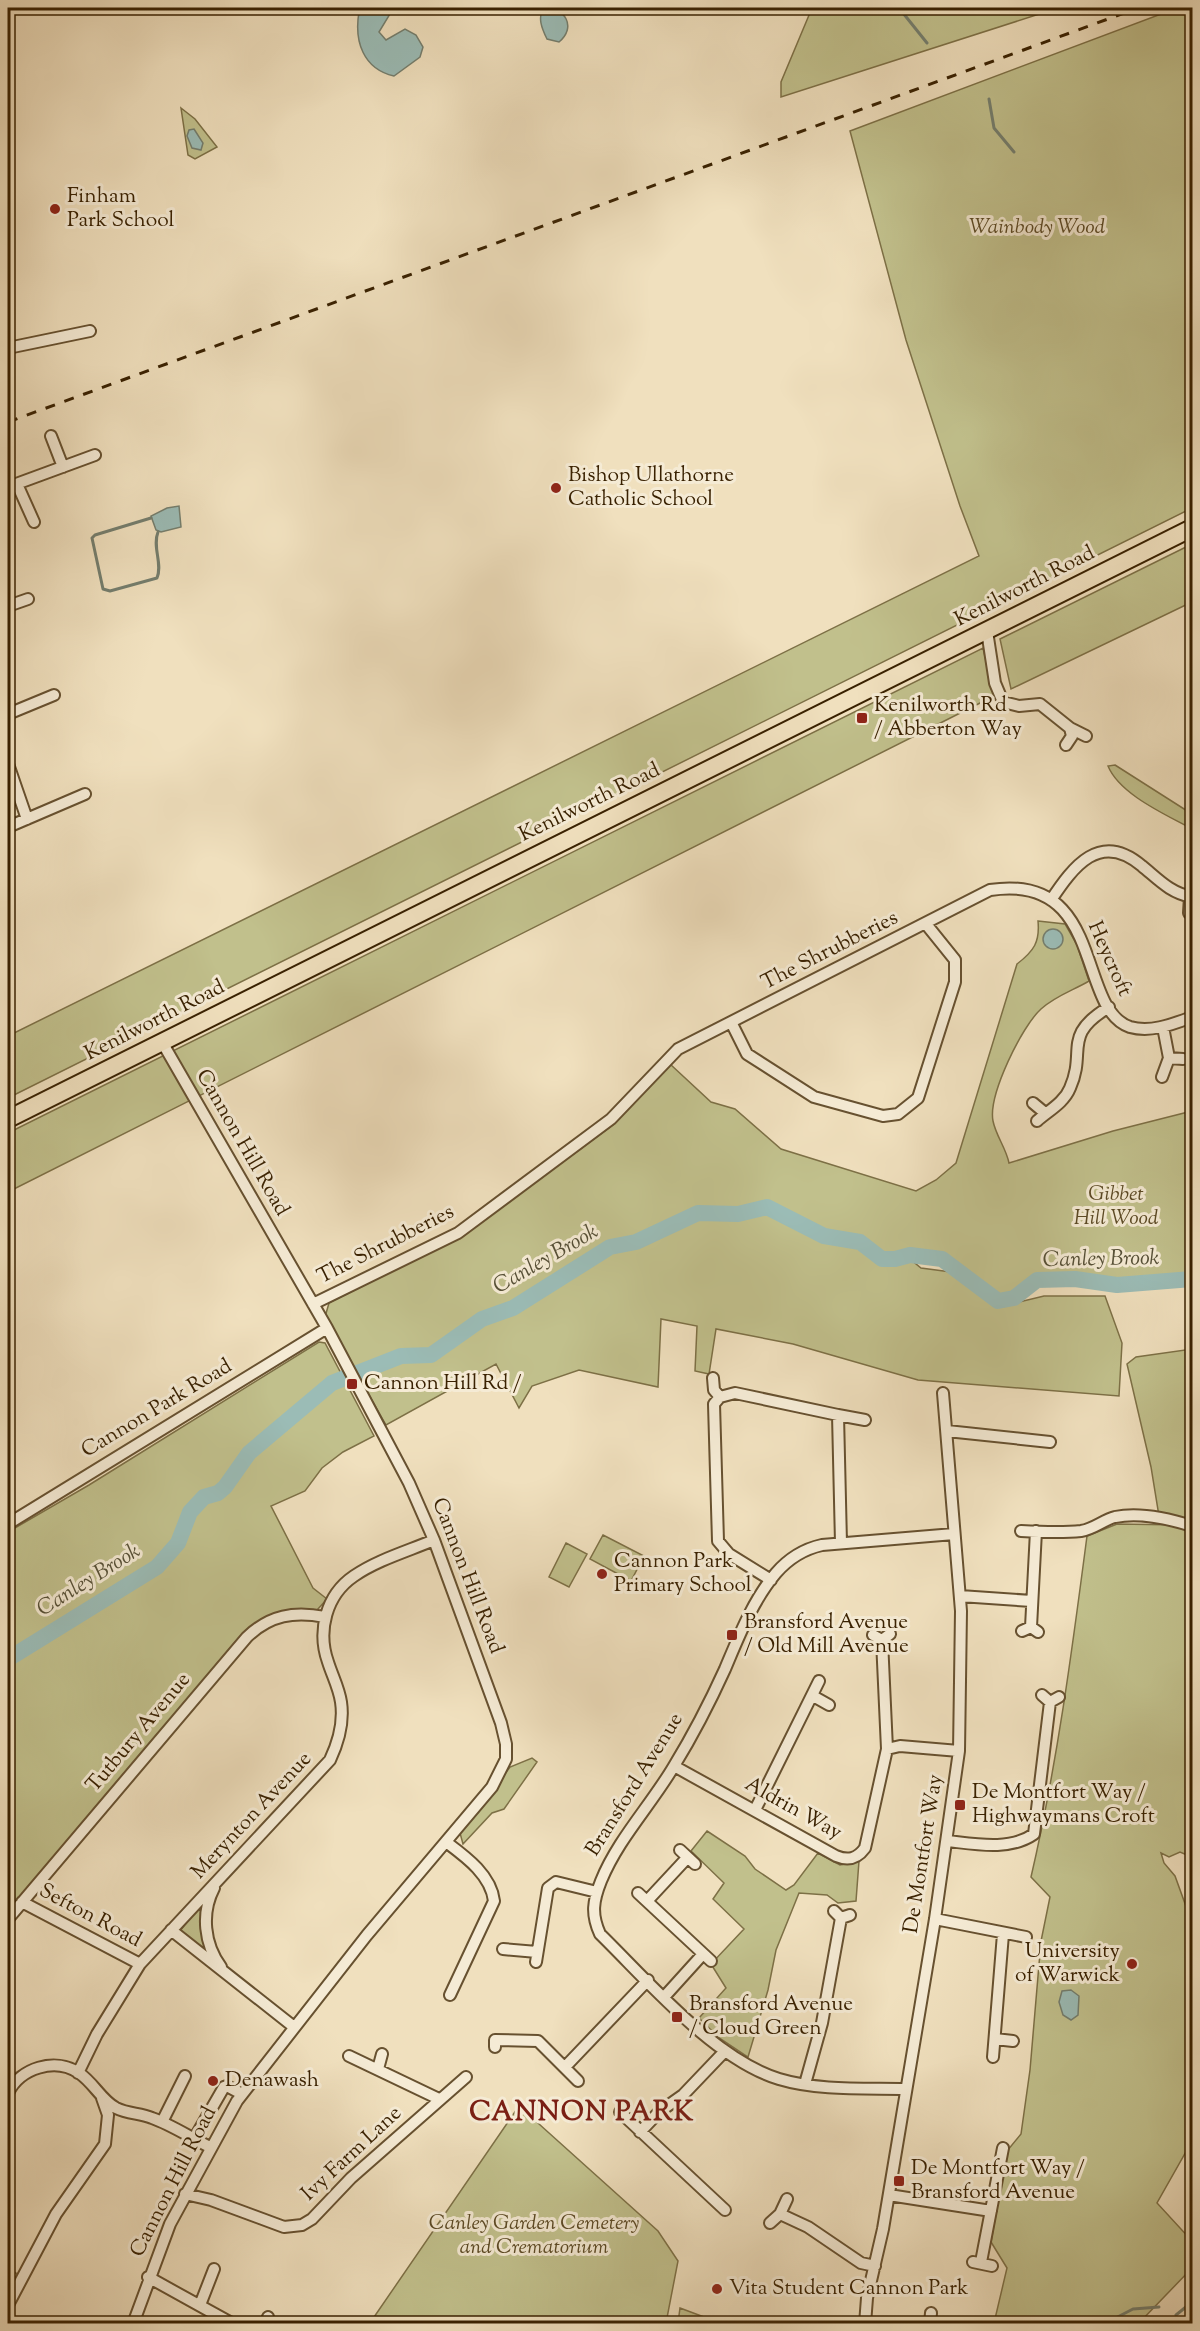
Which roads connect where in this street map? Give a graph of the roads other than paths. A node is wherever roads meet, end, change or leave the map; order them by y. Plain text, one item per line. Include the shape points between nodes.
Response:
1 (90, 331) dead end
2 (8, 348) edge
3 (51, 436) dead end
4 (95, 455) dead end
5 (63, 467) junction
6 (12, 485) edge
7 (34, 522) dead end
8 (1192, 528) edge
9 (28, 599) dead end
10 (8, 606) edge
11 (987, 631) junction
12 (54, 695) dead end
13 (8, 714) edge
14 (1070, 728) junction
15 (1086, 736) dead end
16 (1066, 745) dead end
17 (8, 764) edge
18 (84, 795) dead end
19 (27, 819) junction
20 (8, 826) edge
21 (1191, 897) edge
22 (1051, 900) junction
23 (1189, 914) dead end
24 (926, 924) junction
25 (1108, 1007) junction
26 (1192, 1017) edge
27 (731, 1022) junction
28 (1163, 1027) junction
29 (162, 1042) junction
30 (1169, 1058) junction
31 (1183, 1059) dead end
32 (1162, 1077) dead end
33 (1032, 1103) dead end
34 (8, 1119) edge
35 (313, 1304) junction
36 (327, 1328) junction
37 (713, 1378) dead end
38 (943, 1393) dead end
39 (720, 1397) junction
40 (838, 1415) junction
41 (865, 1420) dead end
42 (946, 1431) junction
43 (1053, 1442) dead end
44 (8, 1524) edge
45 (1192, 1526) edge
46 (1021, 1531) dead end
47 (1036, 1531) junction
48 (954, 1534) junction
49 (434, 1540) junction
50 (841, 1543) junction
51 (771, 1580) junction
52 (960, 1596) junction
53 (1032, 1601) junction
54 (325, 1617) junction
55 (1030, 1630) dead end
56 (882, 1637) dead end
57 (819, 1681) dead end
58 (813, 1696) junction
59 (1050, 1698) dead end
60 (829, 1705) dead end
61 (887, 1749) junction
62 (959, 1751) junction
63 (674, 1766) junction
64 (755, 1810) junction
65 (948, 1841) junction
66 (446, 1842) junction
67 (688, 1857) dead end
68 (216, 1884) junction
69 (597, 1892) junction
70 (638, 1893) dead end
71 (647, 1901) junction
72 (22, 1902) junction
73 (842, 1914) dead end
74 (8, 1919) edge
75 (935, 1919) junction
76 (171, 1930) junction
77 (1003, 1934) junction
78 (1026, 1937) dead end
79 (503, 1949) dead end
80 (140, 1964) junction
81 (231, 1978) junction
82 (648, 1980) junction
83 (450, 1995) dead end
84 (665, 1996) junction
85 (294, 2027) junction
86 (995, 2039) junction
87 (1013, 2041) dead end
88 (495, 2047) dead end
89 (725, 2051) junction
90 (382, 2054) dead end
91 (349, 2055) dead end
92 (993, 2057) dead end
93 (564, 2067) junction
94 (378, 2069) junction
95 (78, 2073) junction
96 (185, 2076) dead end
97 (466, 2077) dead end
98 (578, 2081) dead end
99 (805, 2084) junction
100 (906, 2089) junction
101 (8, 2093) edge
102 (242, 2094) junction
103 (102, 2098) junction
104 (440, 2099) junction
105 (620, 2112) dead end
106 (128, 2113) junction
107 (162, 2122) junction
108 (108, 2127) junction
109 (640, 2132) junction
110 (194, 2139) junction
111 (210, 2147) junction
112 (1003, 2148) dead end
113 (185, 2194) junction
114 (889, 2195) junction
115 (787, 2199) dead end
116 (725, 2210) dead end
117 (991, 2211) junction
118 (780, 2214) junction
119 (770, 2223) dead end
120 (875, 2266) junction
121 (992, 2266) dead end
122 (214, 2269) dead end
123 (148, 2277) junction
124 (8, 2305) edge
125 (200, 2305) junction
126 (8, 2317) edge
127 (867, 2321) edge
128 (12, 2324) edge
129 (133, 2324) edge
130 (233, 2324) edge

1 - 2 street
3 - 5 street
4 - 5 street
5 - 6 street
6 - 7 street
8 - 11 main road, Kenilworth Road
9 - 10 street
11 - 14 street via 995,683 1003,702 1019,706 1040,704
11 - 29 main road, Kenilworth Road
12 - 13 street
14 - 15 street
14 - 16 street via 1072,736
17 - 19 street
18 - 19 street
19 - 20 street
21 - 22 street via 1171,890 1130,857 1105,852 1077,864
21 - 23 street
22 - 24 street, Heycroft via 1019,888 990,890
22 - 25 street, Heycroft via 1074,924
24 - 27 street, The Shrubberies
24 - 27 street, The Shrubberies via 955,960 956,982 918,1098 898,1114 883,1116 814,1097 747,1054
25 - 28 street, Heycroft via 1129,1026
25 - 33 street via 1076,1039 1069,1090 1041,1117
26 - 28 street, Heycroft
27 - 35 street, The Shrubberies via 678,1049 600,1128 458,1233
28 - 30 street
29 - 34 main road, Kenilworth Road
29 - 35 street, Cannon Hill Road
30 - 31 street
30 - 32 street
35 - 36 street, Cannon Hill Road
36 - 44 street, Cannon Park Road
36 - 49 street, Cannon Hill Road via 409,1483
37 - 39 street via 714,1390
38 - 42 street, De Montfort Way
39 - 40 street via 735,1393
39 - 51 street via 714,1404 718,1541 729,1554
40 - 41 street
40 - 50 street
42 - 43 street
42 - 48 street, De Montfort Way
45 - 47 street via 1147,1513 1113,1517 1080,1531
46 - 47 street
47 - 53 street
48 - 50 street, Bransford Avenue
48 - 52 street, De Montfort Way
49 - 54 street, Merynton Avenue via 354,1575 337,1592
49 - 66 street, Cannon Hill Road via 506,1744 506,1760 499,1777
50 - 51 street, Bransford Avenue via 802,1552
51 - 63 street, Bransford Avenue
52 - 53 street
52 - 62 street, De Montfort Way
53 - 55 street
54 - 68 street, Merynton Avenue via 324,1647 342,1710 333,1753 322,1770
54 - 72 street, Tutbury Avenue via 295,1613 253,1631
56 - 61 street, Aldrin Way
57 - 58 street
58 - 60 street
58 - 64 street
59 - 65 street via 1034,1834 1024,1842 998,1845
61 - 62 street via 900,1746
61 - 64 street, Aldrin Way via 865,1848 854,1858 836,1856
62 - 65 street, De Montfort Way
63 - 64 street, Aldrin Way
63 - 69 street, Bransford Avenue via 612,1857
65 - 75 street, De Montfort Way
66 - 83 street via 479,1871 492,1889 494,1901
66 - 85 street, Cannon Hill Road
67 - 71 street
68 - 76 street, Merynton Avenue
68 - 81 street via 206,1917 208,1939 217,1961
69 - 79 street via 556,1882 548,1888 537,1957
69 - 82 street, Bransford Avenue via 593,1914 600,1934
70 - 71 street
71 - 84 street via 707,1958
72 - 74 street, Tutbury Avenue
72 - 80 street, Sefton Road
73 - 99 street via 824,2012
75 - 77 street
75 - 100 street, De Montfort Way
76 - 80 street, Merynton Avenue
76 - 81 street
77 - 78 street
77 - 86 street
80 - 95 street, Merynton Avenue
81 - 85 street
82 - 84 street, Bransford Avenue
82 - 93 street
84 - 89 street, Bransford Avenue
85 - 102 street, Cannon Hill Road
86 - 87 street
86 - 92 street
88 - 93 street via 495,2040 538,2040
89 - 99 street, Bransford Avenue via 769,2075
89 - 109 street
90 - 94 street
91 - 94 street
93 - 98 street
94 - 104 street
95 - 101 street via 55,2066 41,2067 20,2077
95 - 103 street
96 - 107 street
97 - 104 street, Ivy Farm Lane
99 - 100 street, Bransford Avenue
100 - 114 street, De Montfort Way
102 - 110 street, Cannon Hill Road via 224,2087
102 - 111 street, Cannon Hill Road
103 - 106 street
103 - 108 street
104 - 113 street, Ivy Farm Lane via 312,2219 296,2227 284,2227
105 - 109 street
106 - 107 street
106 - 108 street
107 - 110 street
108 - 124 street via 100,2154 56,2214
109 - 116 street
110 - 111 street
111 - 113 street, Cannon Hill Road
112 - 117 street
113 - 123 street, Cannon Hill Road
114 - 117 street
114 - 120 street, De Montfort Way
115 - 118 street
117 - 121 street via 977,2262
118 - 119 street
118 - 120 street via 808,2227 861,2263
120 - 127 street, De Montfort Way via 867,2298
122 - 125 street
123 - 125 street
123 - 129 street, Cannon Hill Road
125 - 130 street
126 - 128 street

